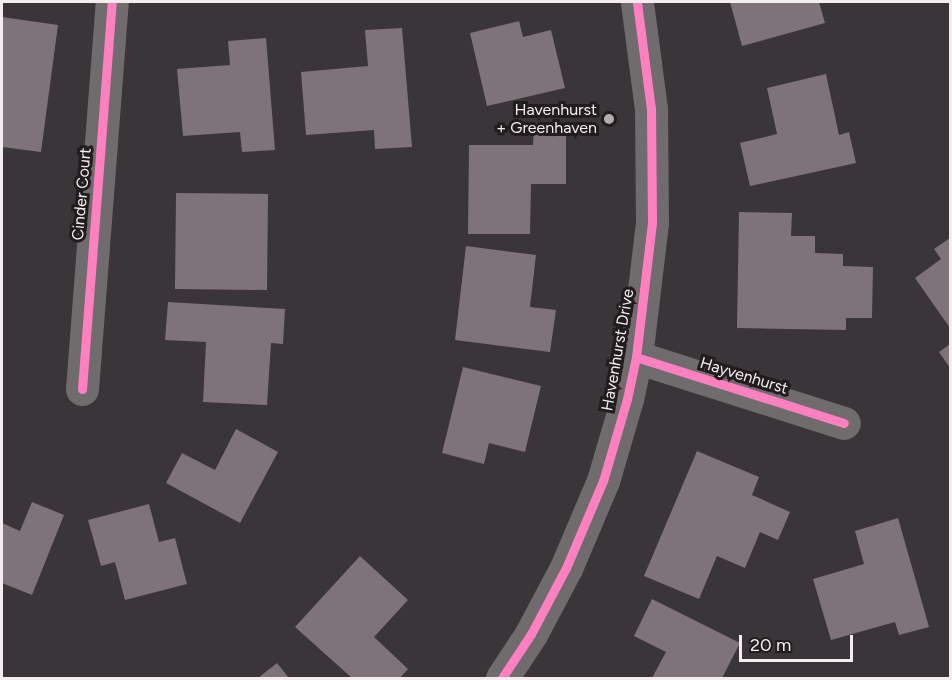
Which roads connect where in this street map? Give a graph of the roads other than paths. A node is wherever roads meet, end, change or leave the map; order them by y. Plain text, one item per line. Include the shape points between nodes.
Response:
1 (112, 2) edge
2 (637, 2) edge
3 (636, 357) junction
4 (82, 389) dead end
5 (844, 423) dead end
6 (502, 678) edge

1 - 4 street, Cinder Court
2 - 3 street, Havenhurst Drive via 651,109 652,222
3 - 5 street, Hayvenhurst
3 - 6 street, Havenhurst Drive via 598,492 566,568

